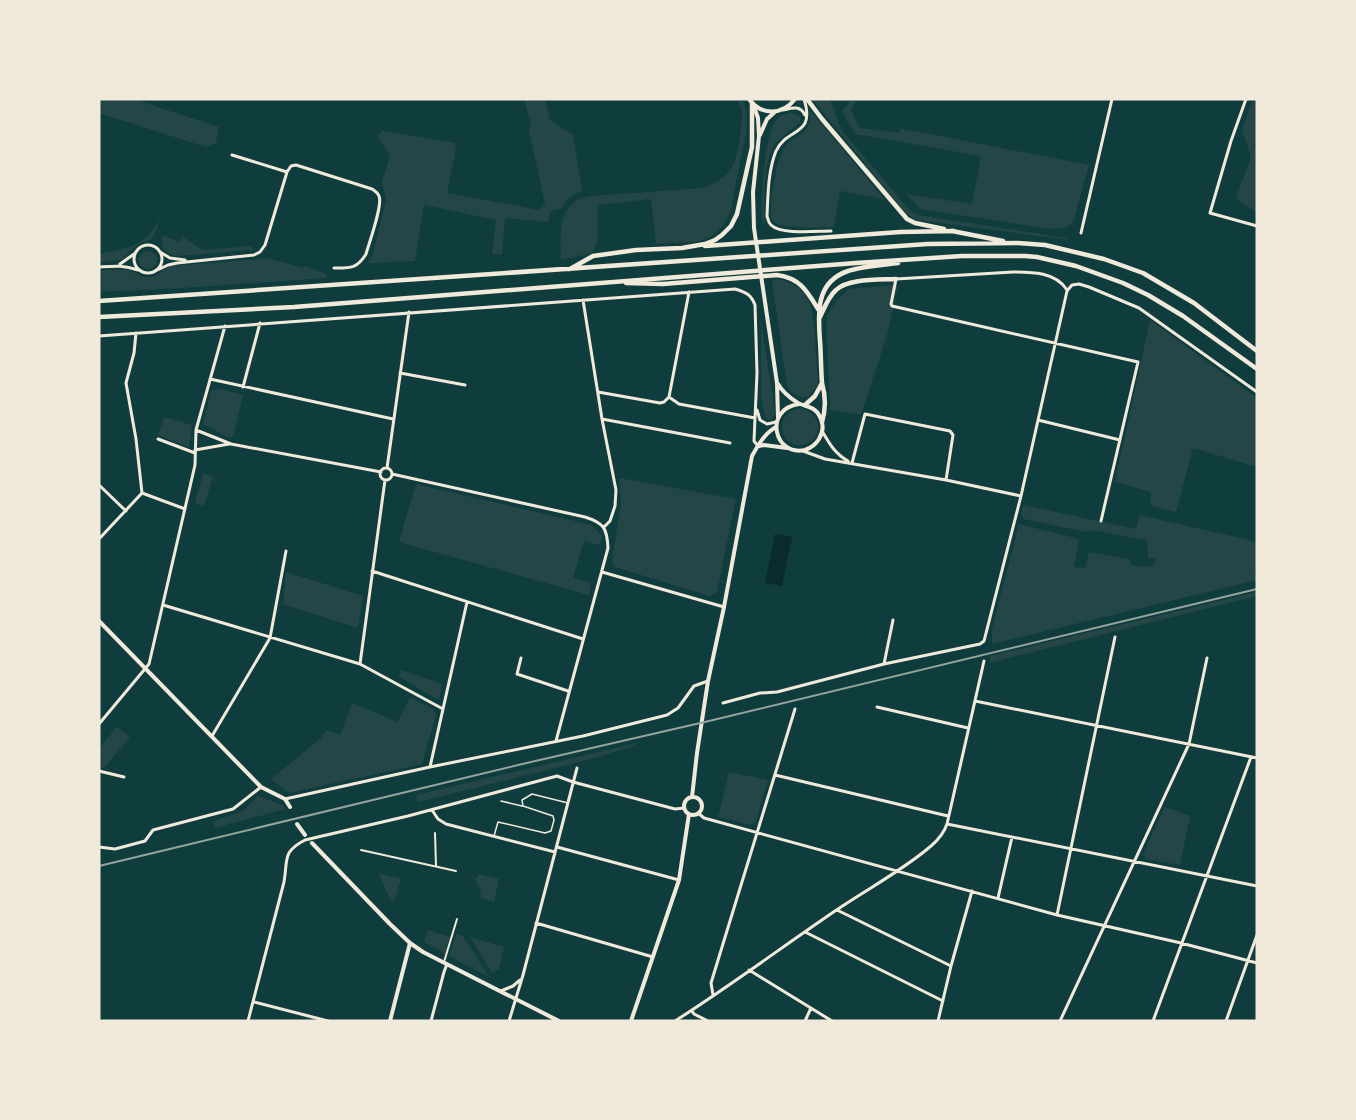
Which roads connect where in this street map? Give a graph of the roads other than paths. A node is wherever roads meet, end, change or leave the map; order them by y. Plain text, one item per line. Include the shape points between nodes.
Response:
1 (795, 99) edge
2 (805, 99) edge
3 (1112, 99) edge
4 (1246, 99) edge
5 (751, 101) edge
6 (779, 111) junction
7 (807, 118) junction
8 (759, 136) junction
9 (232, 154) dead end
10 (287, 172) junction
11 (1257, 226) edge
12 (831, 231) dead end
13 (954, 231) junction
14 (1082, 233) dead end
15 (1011, 243) junction
16 (682, 248) junction
17 (137, 251) junction
18 (159, 251) junction
19 (925, 258) junction
20 (190, 261) junction
21 (119, 265) junction
22 (99, 267) edge
23 (334, 268) dead end
24 (139, 270) junction
25 (568, 270) junction
26 (153, 272) junction
27 (896, 279) junction
28 (602, 282) junction
29 (1067, 291) junction
30 (689, 292) junction
31 (99, 299) edge
32 (583, 300) junction
33 (818, 310) junction
34 (409, 312) junction
35 (99, 317) edge
36 (818, 321) junction
37 (260, 323) junction
38 (225, 326) junction
39 (136, 333) junction
40 (99, 336) edge
41 (1056, 343) junction
42 (1257, 351) edge
43 (1257, 369) edge
44 (400, 372) junction
45 (210, 379) junction
46 (777, 383) junction
47 (822, 383) junction
48 (465, 385) dead end
49 (243, 387) junction
50 (598, 392) junction
51 (1257, 392) edge
52 (669, 398) junction
53 (799, 404) junction
54 (806, 405) junction
55 (756, 409) junction
56 (755, 418) junction
57 (393, 419) junction
58 (602, 420) junction
59 (1038, 420) junction
60 (777, 422) junction
61 (822, 423) junction
62 (196, 430) junction
63 (822, 431) junction
64 (158, 439) dead end
65 (1120, 440) junction
66 (730, 443) dead end
67 (231, 444) junction
68 (758, 446) junction
69 (789, 448) junction
70 (801, 450) junction
71 (195, 452) junction
72 (852, 463) junction
73 (387, 468) junction
74 (381, 472) junction
75 (392, 474) junction
76 (385, 480) junction
77 (946, 480) junction
78 (99, 485) edge
79 (142, 494) junction
80 (1022, 496) junction
81 (185, 509) junction
82 (126, 511) junction
83 (1101, 521) dead end
84 (604, 527) junction
85 (99, 539) edge
86 (286, 551) dead end
87 (372, 572) junction
88 (601, 572) junction
89 (467, 602) junction
90 (163, 605) junction
91 (724, 607) junction
92 (893, 620) dead end
93 (99, 621) edge
94 (1115, 637) dead end
95 (270, 638) junction
96 (583, 639) junction
97 (521, 658) dead end
98 (1207, 658) dead end
99 (984, 661) dead end
100 (360, 664) junction
101 (884, 664) junction
102 (146, 669) junction
103 (708, 681) junction
104 (568, 691) junction
105 (975, 701) junction
106 (723, 703) dead end
107 (877, 707) dead end
108 (443, 709) junction
109 (795, 709) dead end
110 (99, 724) edge
111 (1096, 725) junction
112 (968, 728) junction
113 (211, 736) junction
114 (556, 741) junction
115 (1189, 744) junction
116 (1251, 757) junction
117 (1257, 758) edge
118 (430, 767) junction
119 (577, 768) dead end
120 (99, 771) edge
121 (775, 775) junction
122 (124, 777) dead end
123 (573, 782) junction
124 (261, 787) junction
125 (692, 797) junction
126 (285, 800) junction
127 (501, 801) dead end
128 (568, 803) junction
129 (290, 807) dead end
130 (523, 807) junction
131 (684, 808) junction
132 (432, 810) junction
133 (698, 813) junction
134 (689, 814) junction
135 (948, 816) junction
136 (297, 824) dead end
137 (947, 824) junction
138 (758, 832) junction
139 (435, 833) dead end
140 (494, 837) junction
141 (1012, 837) junction
142 (305, 838) junction
143 (312, 843) dead end
144 (99, 847) edge
145 (557, 847) junction
146 (1070, 849) junction
147 (361, 850) dead end
148 (555, 852) junction
149 (1134, 861) junction
150 (436, 866) junction
151 (456, 871) dead end
152 (898, 871) junction
153 (1207, 876) junction
154 (679, 880) junction
155 (1257, 886) edge
156 (972, 891) junction
157 (998, 898) junction
158 (837, 910) junction
159 (1057, 915) junction
160 (457, 920) dead end
161 (537, 923) junction
162 (1105, 926) junction
163 (805, 932) junction
164 (1257, 936) edge
165 (410, 943) junction
166 (1181, 943) junction
167 (653, 957) junction
168 (1248, 961) junction
169 (446, 963) junction
170 (1257, 963) edge
171 (951, 966) junction
172 (749, 970) junction
173 (522, 979) junction
174 (501, 991) junction
175 (713, 995) junction
176 (515, 998) junction
177 (943, 1000) junction
178 (254, 1002) junction
179 (812, 1008) junction
180 (692, 1010) junction
181 (249, 1021) edge
182 (328, 1021) edge
183 (390, 1021) edge
184 (431, 1021) edge
185 (509, 1021) edge
186 (559, 1021) edge
187 (631, 1021) edge
188 (675, 1021) edge
189 (708, 1021) edge
190 (805, 1021) edge
191 (832, 1021) edge
192 (938, 1021) edge
193 (1060, 1021) edge
194 (1153, 1021) edge
195 (1226, 1021) edge

1 - 6 street
2 - 7 street
2 - 13 highway via 907,219
3 - 14 street
4 - 11 street via 1210,213
5 - 6 street via 761,110
5 - 8 street via 758,118
5 - 16 highway via 752,147 737,214 731,226 715,240
6 - 7 street via 796,107
6 - 8 street via 770,115
7 - 12 street via 801,129 777,149 767,216 773,227 784,230
8 - 46 street via 754,228
9 - 10 street
10 - 20 street via 260,252
10 - 23 street via 296,165 378,193 380,203 363,260 350,268
13 - 15 highway
13 - 16 highway
15 - 25 highway via 905,246
15 - 42 highway via 1078,252 1143,273 1194,303
16 - 25 highway via 593,256
17 - 18 street via 147,245
17 - 21 street
17 - 24 street via 134,258
18 - 20 street via 170,258
18 - 26 street via 161,263
19 - 28 highway
19 - 33 highway via 849,271 827,287
19 - 43 highway via 1025,256 1076,266 1148,295
20 - 26 street
21 - 22 street
21 - 24 street
24 - 26 street
25 - 31 highway
27 - 29 street via 1030,272 1056,278
27 - 36 highway via 842,285
27 - 41 street via 892,306
28 - 33 highway via 663,284 777,275 802,286
28 - 35 highway via 294,307
29 - 41 street
29 - 51 street via 1079,284 1139,308
30 - 32 street
30 - 52 street
30 - 55 street via 735,289 753,299
32 - 34 street
32 - 50 street
33 - 36 highway
34 - 37 street
34 - 44 street
36 - 47 highway
37 - 38 street
37 - 49 street
38 - 39 street
38 - 45 street
39 - 40 street
39 - 79 street via 126,383
41 - 59 street
41 - 65 street via 1138,362
44 - 48 street
44 - 57 street
45 - 49 street
45 - 62 street
46 - 53 street
46 - 60 street
47 - 54 highway
47 - 61 highway
49 - 57 street
50 - 52 street via 660,403
50 - 58 street
52 - 56 street via 679,404
53 - 54 street
53 - 60 street via 786,408
54 - 61 street via 816,411
55 - 56 street
55 - 60 street via 760,420 768,424
56 - 68 street via 754,441
57 - 73 street
58 - 66 street
58 - 84 street via 616,490 615,506
59 - 65 street
59 - 80 street
60 - 68 street
60 - 69 street via 779,439
61 - 63 street
62 - 67 street
62 - 71 street
63 - 70 street via 815,444
63 - 72 street via 841,458
64 - 71 street
65 - 83 street
67 - 71 street
67 - 74 street
68 - 69 street
68 - 91 street via 752,456
69 - 70 street
70 - 72 street
71 - 81 street
72 - 77 street
72 - 77 street via 865,414 877,416 950,431 953,435
73 - 74 street
73 - 75 street
74 - 76 street
75 - 76 street
75 - 84 street via 585,517
76 - 87 street
77 - 80 street
78 - 82 street
79 - 81 street
79 - 82 street
80 - 101 street via 984,641
81 - 90 street
82 - 85 street
84 - 88 street via 608,548
86 - 95 street
87 - 89 street
87 - 100 street
88 - 91 street
88 - 96 street
89 - 96 street
89 - 108 street
90 - 95 street
90 - 102 street
91 - 103 street
92 - 101 street
93 - 102 street
94 - 111 street
95 - 100 street
95 - 113 street
96 - 104 street
97 - 104 street via 517,674
98 - 115 street
99 - 105 street
100 - 108 street
101 - 106 street
102 - 110 street
102 - 113 street
103 - 114 street via 694,686 667,716
103 - 125 street
104 - 114 street
105 - 111 street
105 - 112 street
107 - 112 street
108 - 118 street
109 - 121 street
111 - 115 street
111 - 146 street
112 - 135 street
113 - 124 street
114 - 118 street
115 - 116 street
115 - 149 street
116 - 117 street
116 - 153 street
118 - 126 street
119 - 123 street
120 - 122 street
121 - 135 street
121 - 138 street
123 - 128 street
123 - 131 street via 675,809
123 - 132 street via 557,776
124 - 126 street
124 - 144 street via 233,809 153,830 145,841 115,849
125 - 131 street via 685,801
125 - 133 street via 701,801
126 - 129 street
127 - 130 lane
128 - 130 lane via 532,794 522,800
128 - 145 street
130 - 140 lane via 553,816 551,831 498,822
131 - 134 street
132 - 140 street via 446,824
132 - 142 street
133 - 134 street
133 - 138 street
134 - 154 street
135 - 137 street
136 - 142 street
137 - 141 street
137 - 152 street via 931,846
138 - 152 street
138 - 175 street via 711,983
139 - 150 street
140 - 148 street
141 - 146 street
141 - 157 street
142 - 178 street via 286,859 284,882
143 - 165 street
145 - 148 street
145 - 154 street
146 - 149 street
146 - 159 street
147 - 150 street
148 - 161 street
149 - 153 street
149 - 162 street
150 - 151 street
152 - 156 street
152 - 158 street
153 - 155 street
153 - 166 street
154 - 167 street
156 - 157 street
156 - 171 street
157 - 159 street
158 - 163 street
158 - 171 street
159 - 162 street
160 - 169 street
161 - 167 street
161 - 173 street
162 - 166 street
162 - 193 street
163 - 172 street
163 - 177 street
164 - 168 street
165 - 169 street
165 - 183 street
166 - 168 street
166 - 194 street
167 - 187 street
168 - 170 street
168 - 195 street
169 - 174 street
169 - 184 street
171 - 177 street
172 - 175 street
172 - 179 street
173 - 174 street
173 - 176 street
174 - 176 street
175 - 180 street
176 - 185 street
176 - 186 street
177 - 192 street
178 - 181 street
178 - 182 street
179 - 190 street
179 - 191 street
180 - 188 street
180 - 189 street

